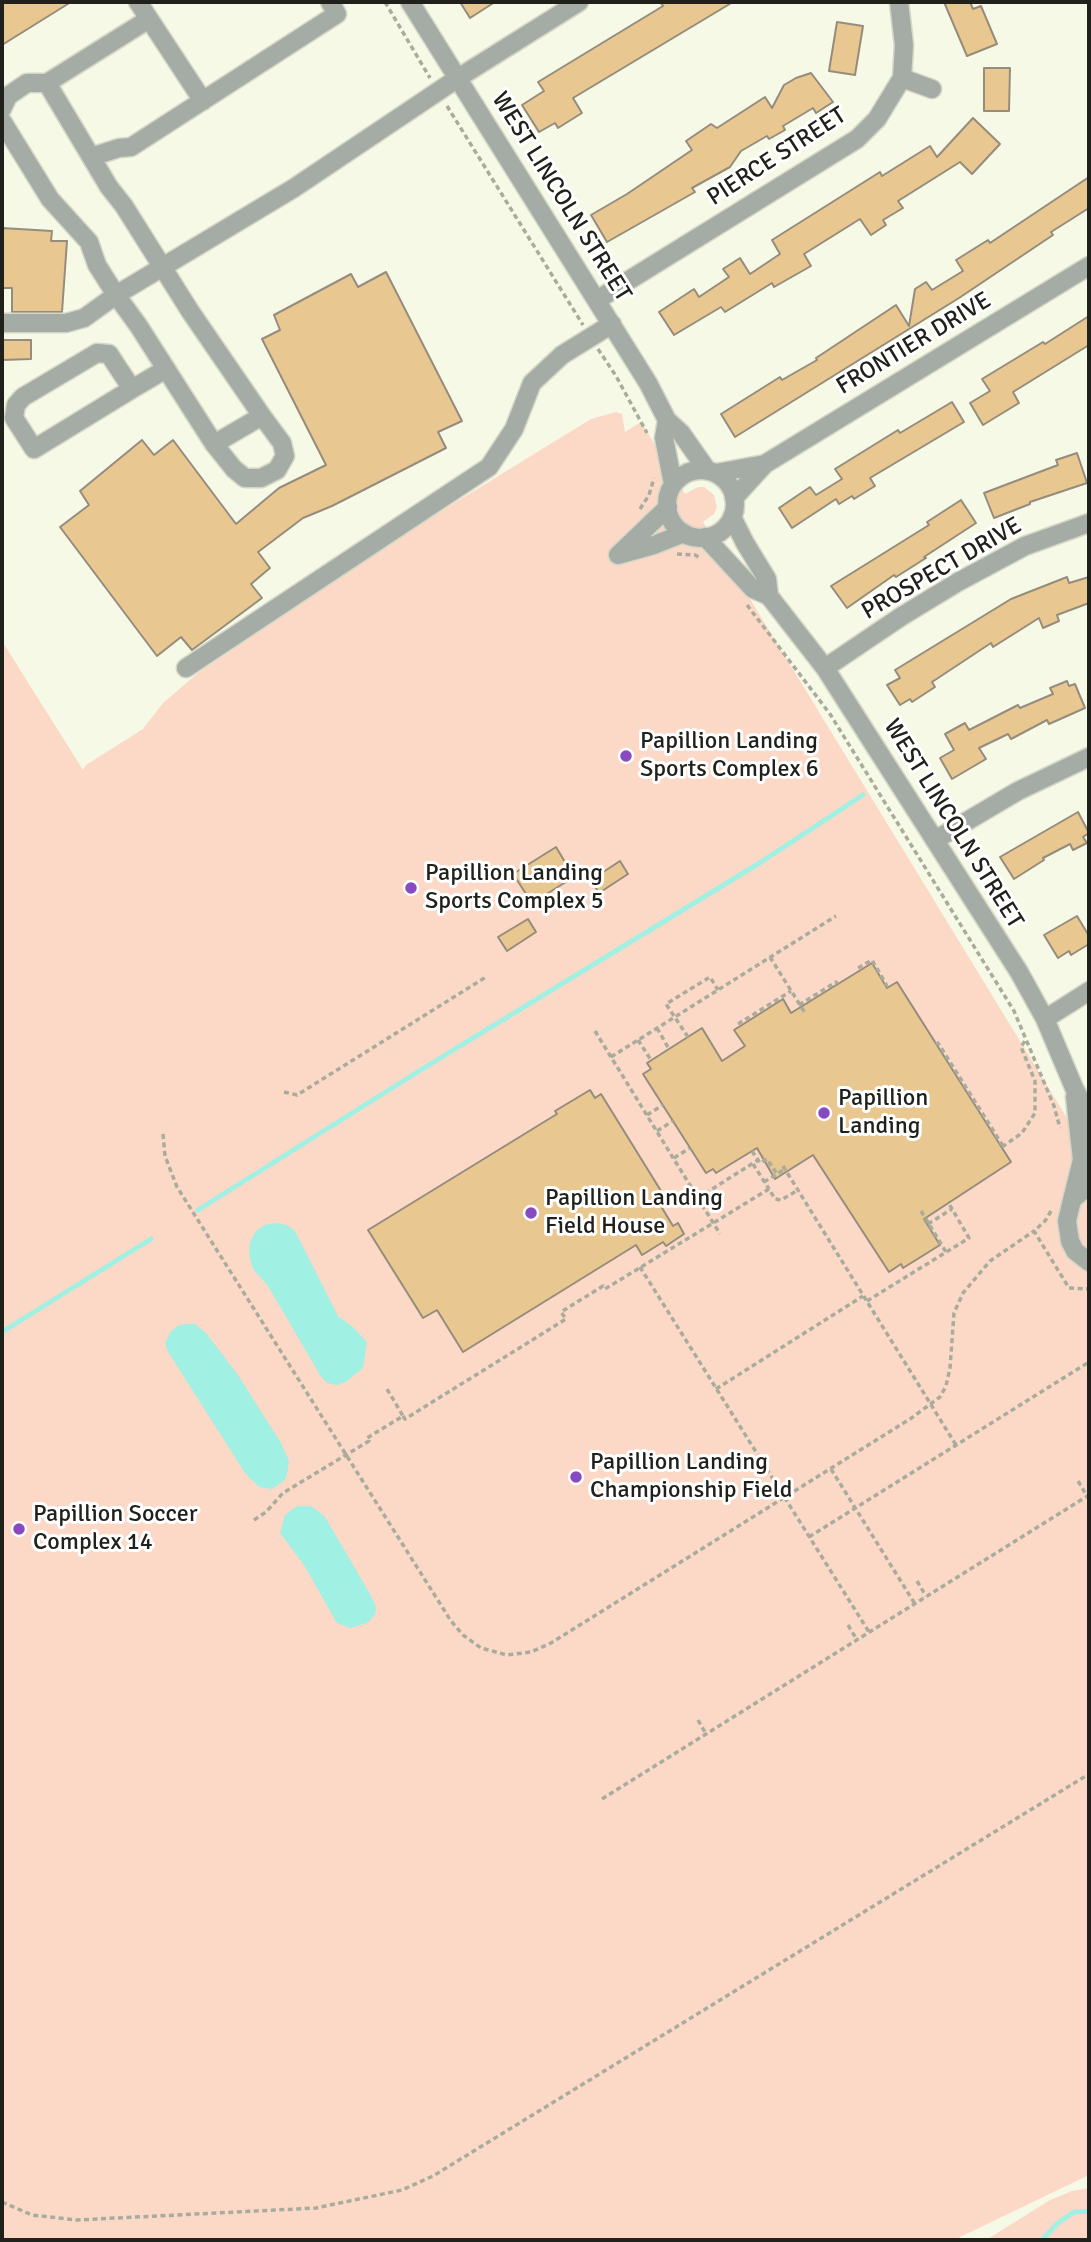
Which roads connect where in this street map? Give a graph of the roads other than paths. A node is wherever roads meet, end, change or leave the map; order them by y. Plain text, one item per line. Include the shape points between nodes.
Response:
1 (138, 2) edge
2 (330, 2) edge
3 (410, 2) edge
4 (579, 2) edge
5 (899, 2) edge
6 (149, 19) junction
7 (458, 78) junction
8 (902, 78) junction
9 (47, 83) junction
10 (932, 89) dead end
11 (203, 101) junction
12 (2, 109) edge
13 (2, 121) edge
14 (91, 157) junction
15 (1089, 266) edge
16 (161, 267) junction
17 (116, 295) junction
18 (597, 300) junction
19 (2, 323) edge
20 (612, 324) junction
21 (166, 369) junction
22 (132, 389) junction
23 (262, 416) junction
24 (667, 420) junction
25 (214, 444) junction
26 (765, 464) junction
27 (712, 472) junction
28 (673, 484) junction
29 (734, 498) junction
30 (668, 507) junction
31 (732, 517) junction
32 (1089, 523) edge
33 (684, 533) junction
34 (705, 537) junction
35 (769, 596) junction
36 (186, 668) dead end
37 (825, 668) junction
38 (1089, 757) edge
39 (935, 840) junction
40 (1089, 992) edge
41 (1045, 1019) junction
42 (1075, 1090) junction
43 (1089, 1115) edge
44 (1089, 1185) edge
45 (1072, 1200) junction
46 (1089, 1262) edge

1 - 6 street
2 - 11 street via 337,14
3 - 7 street, WEST LINCOLN STREET
4 - 7 street
5 - 8 street, PIERCE STREET
6 - 9 street
6 - 11 street
7 - 16 street via 294,188
7 - 18 street, WEST LINCOLN STREET
8 - 10 street
8 - 18 street, PIERCE STREET via 877,119 857,139
9 - 12 street via 27,83 8,96
9 - 14 street
11 - 14 street via 131,147
13 - 17 street via 50,199 89,242
14 - 16 street
15 - 26 street, FRONTIER DRIVE
16 - 17 street
16 - 23 street
17 - 19 street via 84,318 66,323
17 - 21 street
18 - 20 street, WEST LINCOLN STREET
20 - 24 street, WEST LINCOLN STREET
20 - 36 street via 562,355 532,383 513,429 489,467
21 - 22 street
21 - 25 street
22 - 22 street via 109,354 97,353 23,397 14,418 34,449
23 - 25 street
23 - 25 street via 282,443 285,456 277,470 261,478 245,478
24 - 27 street, WEST LINCOLN STREET
24 - 28 street, WEST LINCOLN STREET via 664,438
26 - 27 street, FRONTIER DRIVE
26 - 29 street, FRONTIER DRIVE
27 - 28 street via 688,472
27 - 29 street via 730,486
28 - 30 street
29 - 31 street
30 - 33 street via 673,522
30 - 33 street via 618,555
31 - 34 street via 722,530
31 - 35 street, WEST LINCOLN STREET via 767,579
32 - 37 street, PROSPECT DRIVE via 1025,545 902,616
33 - 34 street
34 - 35 street, WEST LINCOLN STREET via 753,589
35 - 37 street, WEST LINCOLN STREET
37 - 39 street, WEST LINCOLN STREET
38 - 39 street via 1018,791
39 - 41 street, WEST LINCOLN STREET
40 - 41 street
41 - 42 street, WEST LINCOLN STREET
42 - 43 street, WEST LINCOLN STREET
42 - 45 street, WEST LINCOLN STREET via 1082,1160
44 - 45 street
45 - 46 street, WEST LINCOLN STREET via 1067,1231 1075,1251

